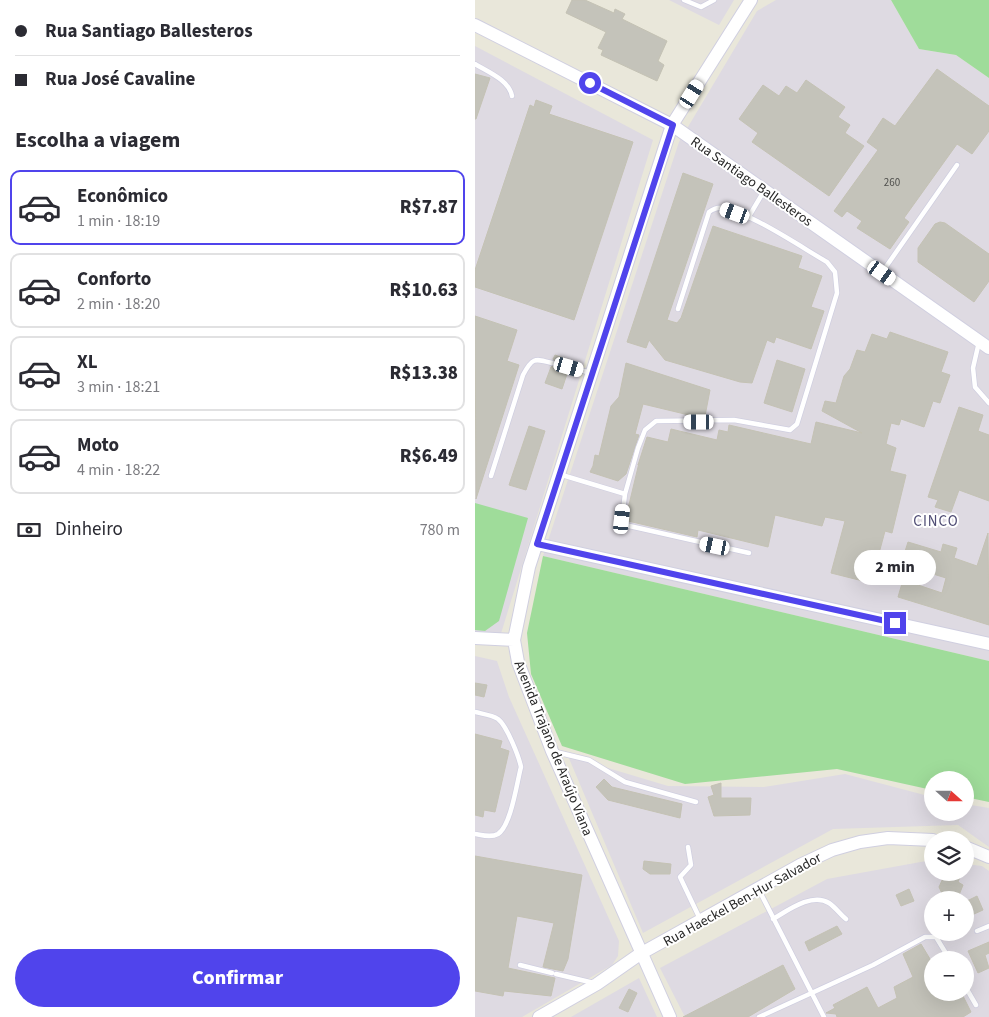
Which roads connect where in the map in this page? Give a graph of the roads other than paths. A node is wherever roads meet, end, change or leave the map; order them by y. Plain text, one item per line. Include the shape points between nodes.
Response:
1 (684, 0) edge
2 (715, 0) edge
3 (751, 0) edge
4 (475, 25) edge
5 (475, 64) edge
6 (512, 96) dead end
7 (673, 125) junction
8 (957, 166) dead end
9 (765, 190) junction
10 (748, 218) junction
11 (882, 273) junction
12 (678, 308) dead end
13 (984, 345) edge
14 (552, 363) dead end
15 (569, 367) dead end
16 (592, 374) junction
17 (989, 403) edge
18 (559, 474) junction
19 (491, 476) dead end
20 (625, 494) junction
21 (537, 544) junction
22 (749, 553) dead end
23 (475, 638) edge
24 (514, 640) junction
25 (989, 644) edge
26 (475, 712) edge
27 (552, 751) junction
28 (696, 802) dead end
29 (475, 834) edge
30 (924, 840) edge
31 (688, 847) dead end
32 (974, 851) edge
33 (989, 857) edge
34 (758, 889) junction
35 (773, 919) junction
36 (846, 919) dead end
37 (701, 920) junction
38 (989, 926) edge
39 (977, 931) dead end
40 (945, 951) edge
41 (640, 954) junction
42 (521, 965) dead end
43 (597, 984) junction
44 (811, 993) junction
45 (974, 1001) edge
46 (976, 1005) dead end
47 (539, 1017) edge
48 (670, 1017) edge
49 (759, 1017) edge
50 (824, 1017) edge

1 - 2 lane via 701,7
3 - 7 street, Avenida Trajano de Araújo Viana
4 - 7 street, Rua Santiago Ballesteros
5 - 6 lane via 504,82
7 - 9 street, Rua Santiago Ballesteros
7 - 16 street, Avenida Trajano de Araújo Viana
8 - 11 lane
9 - 10 lane
9 - 11 street, Rua Santiago Ballesteros
10 - 12 lane via 723,208 713,208 709,212
10 - 20 lane via 827,262 835,272 837,294 797,424 790,430 733,420 656,421 645,430
11 - 13 street, Rua Santiago Ballesteros
13 - 17 lane via 973,368 975,386
14 - 19 lane via 537,359 530,362 523,374
15 - 16 lane
16 - 18 street, Avenida Trajano de Araújo Viana
18 - 20 lane
18 - 21 street, Avenida Trajano de Araújo Viana
20 - 22 lane via 622,519 625,525
21 - 24 street, Avenida Trajano de Araújo Viana
21 - 25 street
23 - 24 street
24 - 27 street, Avenida Trajano de Araújo Viana via 524,683
26 - 29 lane via 502,722 521,767 506,826 498,834
27 - 28 lane via 589,760 625,782
27 - 41 street, Avenida Trajano de Araújo Viana
30 - 34 street, Rua Haeckel Ben-Hur Salvador via 888,838 860,842 824,854
31 - 37 lane via 691,865 680,877
32 - 33 street
34 - 35 lane
34 - 37 street, Rua Haeckel Ben-Hur Salvador
35 - 36 lane via 801,903 822,900
35 - 44 lane
37 - 41 street, Rua Haeckel Ben-Hur Salvador
38 - 39 lane
40 - 44 lane via 939,940 931,935
41 - 43 street
41 - 48 street, Avenida Trajano de Araújo Viana
42 - 43 lane
43 - 47 street
44 - 49 lane
44 - 50 lane
45 - 46 lane

